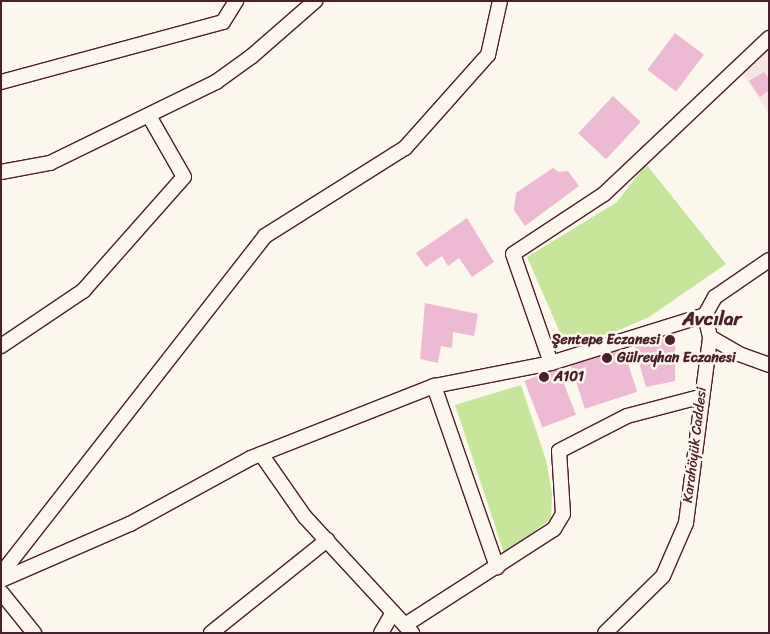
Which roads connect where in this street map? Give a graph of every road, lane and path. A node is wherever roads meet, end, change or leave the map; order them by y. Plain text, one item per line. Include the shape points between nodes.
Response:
1 (236, 1) edge
2 (315, 1) edge
3 (500, 1) edge
4 (769, 38) edge
5 (1, 82) edge
6 (149, 116) junction
7 (1, 172) edge
8 (769, 260) edge
9 (705, 315) junction
10 (710, 337) junction
11 (1, 346) edge
12 (551, 363) junction
13 (769, 365) edge
14 (434, 386) junction
15 (700, 397) junction
16 (261, 454) junction
17 (327, 540) junction
18 (497, 566) junction
19 (1, 574) edge
20 (1, 580) edge
21 (1, 592) edge
22 (394, 612) junction
23 (409, 629) edge
24 (34, 633) edge
25 (211, 633) edge
26 (381, 633) edge
27 (605, 633) edge

1 - 5 street via 223,22
2 - 6 street via 252,56 216,82
3 - 19 street via 488,55 405,148 265,236
4 - 12 street via 604,194 513,254
6 - 7 street via 50,163
6 - 11 street via 184,177 83,290
8 - 9 street via 715,297
9 - 10 street, Karahöyük Caddesi
9 - 12 street
10 - 13 street via 739,354
10 - 15 street, Karahöyük Caddesi
12 - 14 street
14 - 16 street
14 - 18 street
15 - 18 street via 627,416 559,451 563,514 554,529
15 - 27 street, Karahöyük Caddesi via 686,523 663,576
16 - 17 street via 305,517
16 - 20 street via 130,524
17 - 22 street
17 - 25 street
18 - 23 street
21 - 24 street
22 - 23 street
22 - 26 street

